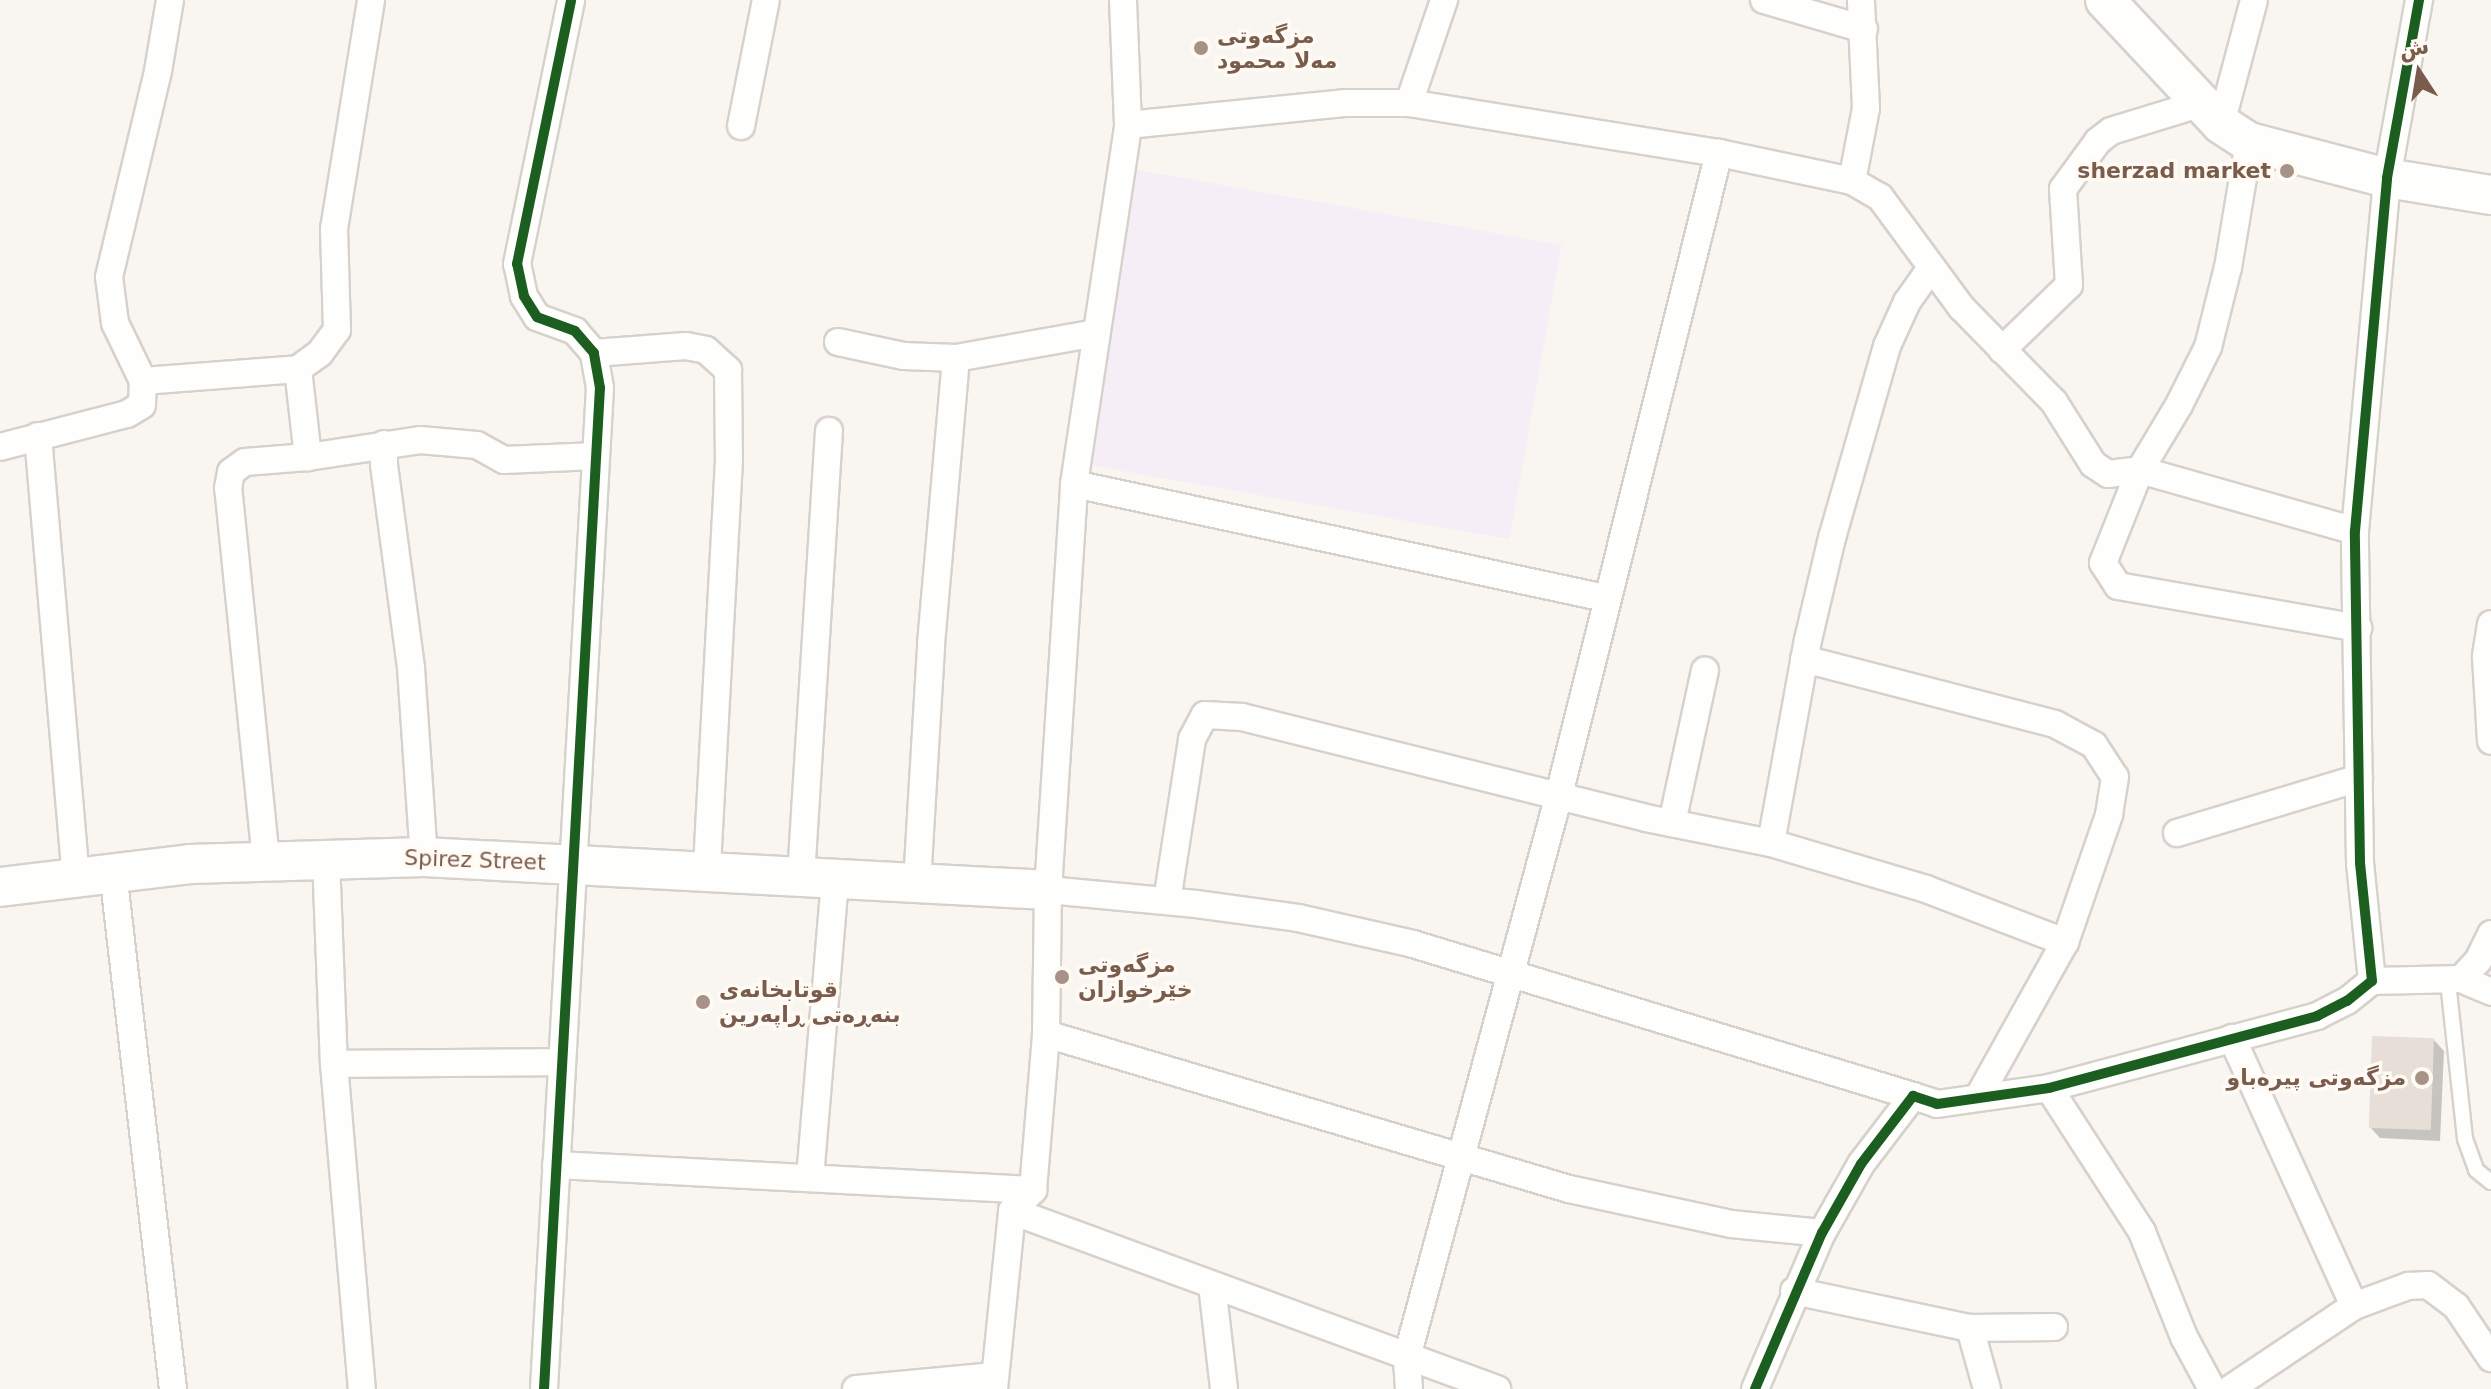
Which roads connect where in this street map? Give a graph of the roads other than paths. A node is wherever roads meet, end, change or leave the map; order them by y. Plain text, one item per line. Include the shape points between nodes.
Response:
1 (170, 0) edge
2 (371, 0) edge
3 (571, 0) edge
4 (766, 0) edge
5 (1123, 0) edge
6 (1444, 0) edge
7 (1764, 0) edge
8 (1861, 0) edge
9 (2105, 0) edge
10 (2254, 0) edge
11 (2419, 0) edge
12 (1864, 29) junction
13 (1409, 103) junction
14 (2224, 123) junction
15 (1128, 125) junction
16 (741, 126) dead end
17 (1719, 153) junction
18 (2387, 178) junction
19 (1852, 181) junction
20 (2491, 195) edge
21 (1931, 268) junction
22 (1097, 333) junction
23 (838, 342) dead end
24 (2002, 350) junction
25 (594, 353) junction
26 (956, 358) junction
27 (298, 369) junction
28 (143, 381) junction
29 (829, 431) dead end
30 (38, 436) junction
31 (384, 444) junction
32 (0, 447) edge
33 (596, 456) junction
34 (308, 457) junction
35 (2140, 470) junction
36 (1074, 484) junction
37 (2355, 531) junction
38 (1605, 598) junction
39 (2491, 624) edge
40 (2358, 628) junction
41 (1804, 659) junction
42 (1705, 671) dead end
43 (2491, 741) edge
44 (2359, 778) junction
45 (1559, 795) junction
46 (1672, 823) junction
47 (2177, 833) dead end
48 (1771, 843) junction
49 (424, 857) junction
50 (326, 858) junction
51 (266, 860) junction
52 (573, 864) junction
53 (707, 871) junction
54 (95, 874) junction
55 (818, 877) junction
56 (917, 883) junction
57 (0, 887) edge
58 (1048, 890) junction
59 (1167, 901) junction
60 (2491, 934) edge
61 (2065, 942) junction
62 (1509, 975) junction
63 (2372, 981) junction
64 (2455, 981) junction
65 (2491, 992) edge
66 (1046, 1034) junction
67 (2232, 1038) junction
68 (561, 1062) junction
69 (334, 1064) junction
70 (2049, 1088) junction
71 (1913, 1096) junction
72 (1979, 1096) junction
73 (1464, 1155) junction
74 (556, 1165) junction
75 (810, 1178) junction
76 (2491, 1182) edge
77 (1033, 1190) junction
78 (1012, 1211) junction
79 (1822, 1233) junction
80 (1212, 1285) junction
81 (1794, 1291) junction
82 (2354, 1306) junction
83 (2054, 1327) dead end
84 (1970, 1328) junction
85 (1407, 1357) junction
86 (2491, 1358) edge
87 (994, 1383) edge
88 (173, 1389) edge
89 (362, 1389) edge
90 (544, 1389) edge
91 (856, 1389) edge
92 (1224, 1389) edge
93 (1409, 1389) edge
94 (1497, 1389) edge
95 (1755, 1389) edge
96 (1987, 1389) edge
97 (2212, 1389) edge
98 (2230, 1389) edge

1 - 28 street via 109,277 115,323
2 - 27 street via 334,229 337,330 320,353
3 - 25 street via 517,264 524,296 537,317 575,331
4 - 16 street
5 - 15 street
6 - 13 street
7 - 12 street
8 - 12 street
9 - 14 main road
10 - 14 street
11 - 18 street
12 - 19 street via 1866,108
13 - 15 street via 1344,103
13 - 17 street
14 - 18 main road
14 - 24 street via 2111,131 2098,141 2063,189 2069,285
14 - 35 street via 2228,267 2208,347
15 - 22 street
17 - 19 street
17 - 38 street
18 - 20 main road
18 - 37 street
19 - 21 street via 1880,197
21 - 24 street
21 - 41 street via 1907,302 1887,346
22 - 26 street
22 - 36 street
23 - 26 street via 904,356
24 - 35 street via 2054,402 2093,464 2108,474
25 - 33 street via 600,388
25 - 53 street via 686,346 706,350 728,370 729,460
26 - 56 street
27 - 28 street
27 - 34 street
28 - 30 street via 142,405 127,414
29 - 55 street
30 - 32 street
30 - 54 street
31 - 33 street via 477,445 504,460
31 - 34 street
31 - 49 street via 411,668
33 - 52 street
34 - 51 street via 245,462 231,472 228,488
35 - 37 street
35 - 40 street via 2103,563 2118,586
36 - 38 street
36 - 58 street
37 - 40 street
38 - 45 street
39 - 43 street via 2486,657
40 - 44 street
41 - 48 street
41 - 61 street via 2055,724 2094,745 2115,777 2109,815
42 - 46 street
44 - 47 street
44 - 63 street via 2360,863
45 - 46 street
45 - 59 street via 1242,717 1205,715 1192,739
45 - 62 street
46 - 48 street
48 - 61 street via 1926,889
49 - 50 main road, Spirez Street
49 - 52 main road, Spirez Street
50 - 51 main road, Spirez Street
50 - 69 street
51 - 54 main road, Spirez Street
52 - 53 main road, Spirez Street
52 - 68 street
53 - 55 main road, Spirez Street
54 - 57 main road, Spirez Street
54 - 88 street
55 - 56 main road, Spirez Street
55 - 75 street
56 - 58 main road, Spirez Street
58 - 59 street
58 - 66 street
59 - 62 street via 1298,918 1413,944
60 - 64 street via 2478,961
61 - 72 street
62 - 71 street
62 - 73 street
63 - 64 street
63 - 67 street via 2317,1016
64 - 65 street
64 - 76 lane via 2465,1139 2476,1170
66 - 73 street
66 - 77 street
67 - 70 street
67 - 82 street
68 - 69 street
68 - 74 street
69 - 89 street
70 - 72 street
70 - 97 street via 2142,1232 2184,1337
71 - 72 street via 1937,1104
71 - 79 street via 1861,1164
73 - 79 street via 1569,1189 1702,1218
73 - 85 street
74 - 75 street
74 - 90 street
75 - 77 street
77 - 78 street
78 - 80 street
78 - 87 street
79 - 81 street
80 - 85 street
80 - 92 street
81 - 84 street
81 - 95 street
82 - 86 street via 2408,1286 2428,1285 2456,1306
82 - 98 street
83 - 84 street
84 - 96 street
85 - 93 street
85 - 94 street
87 - 91 street

